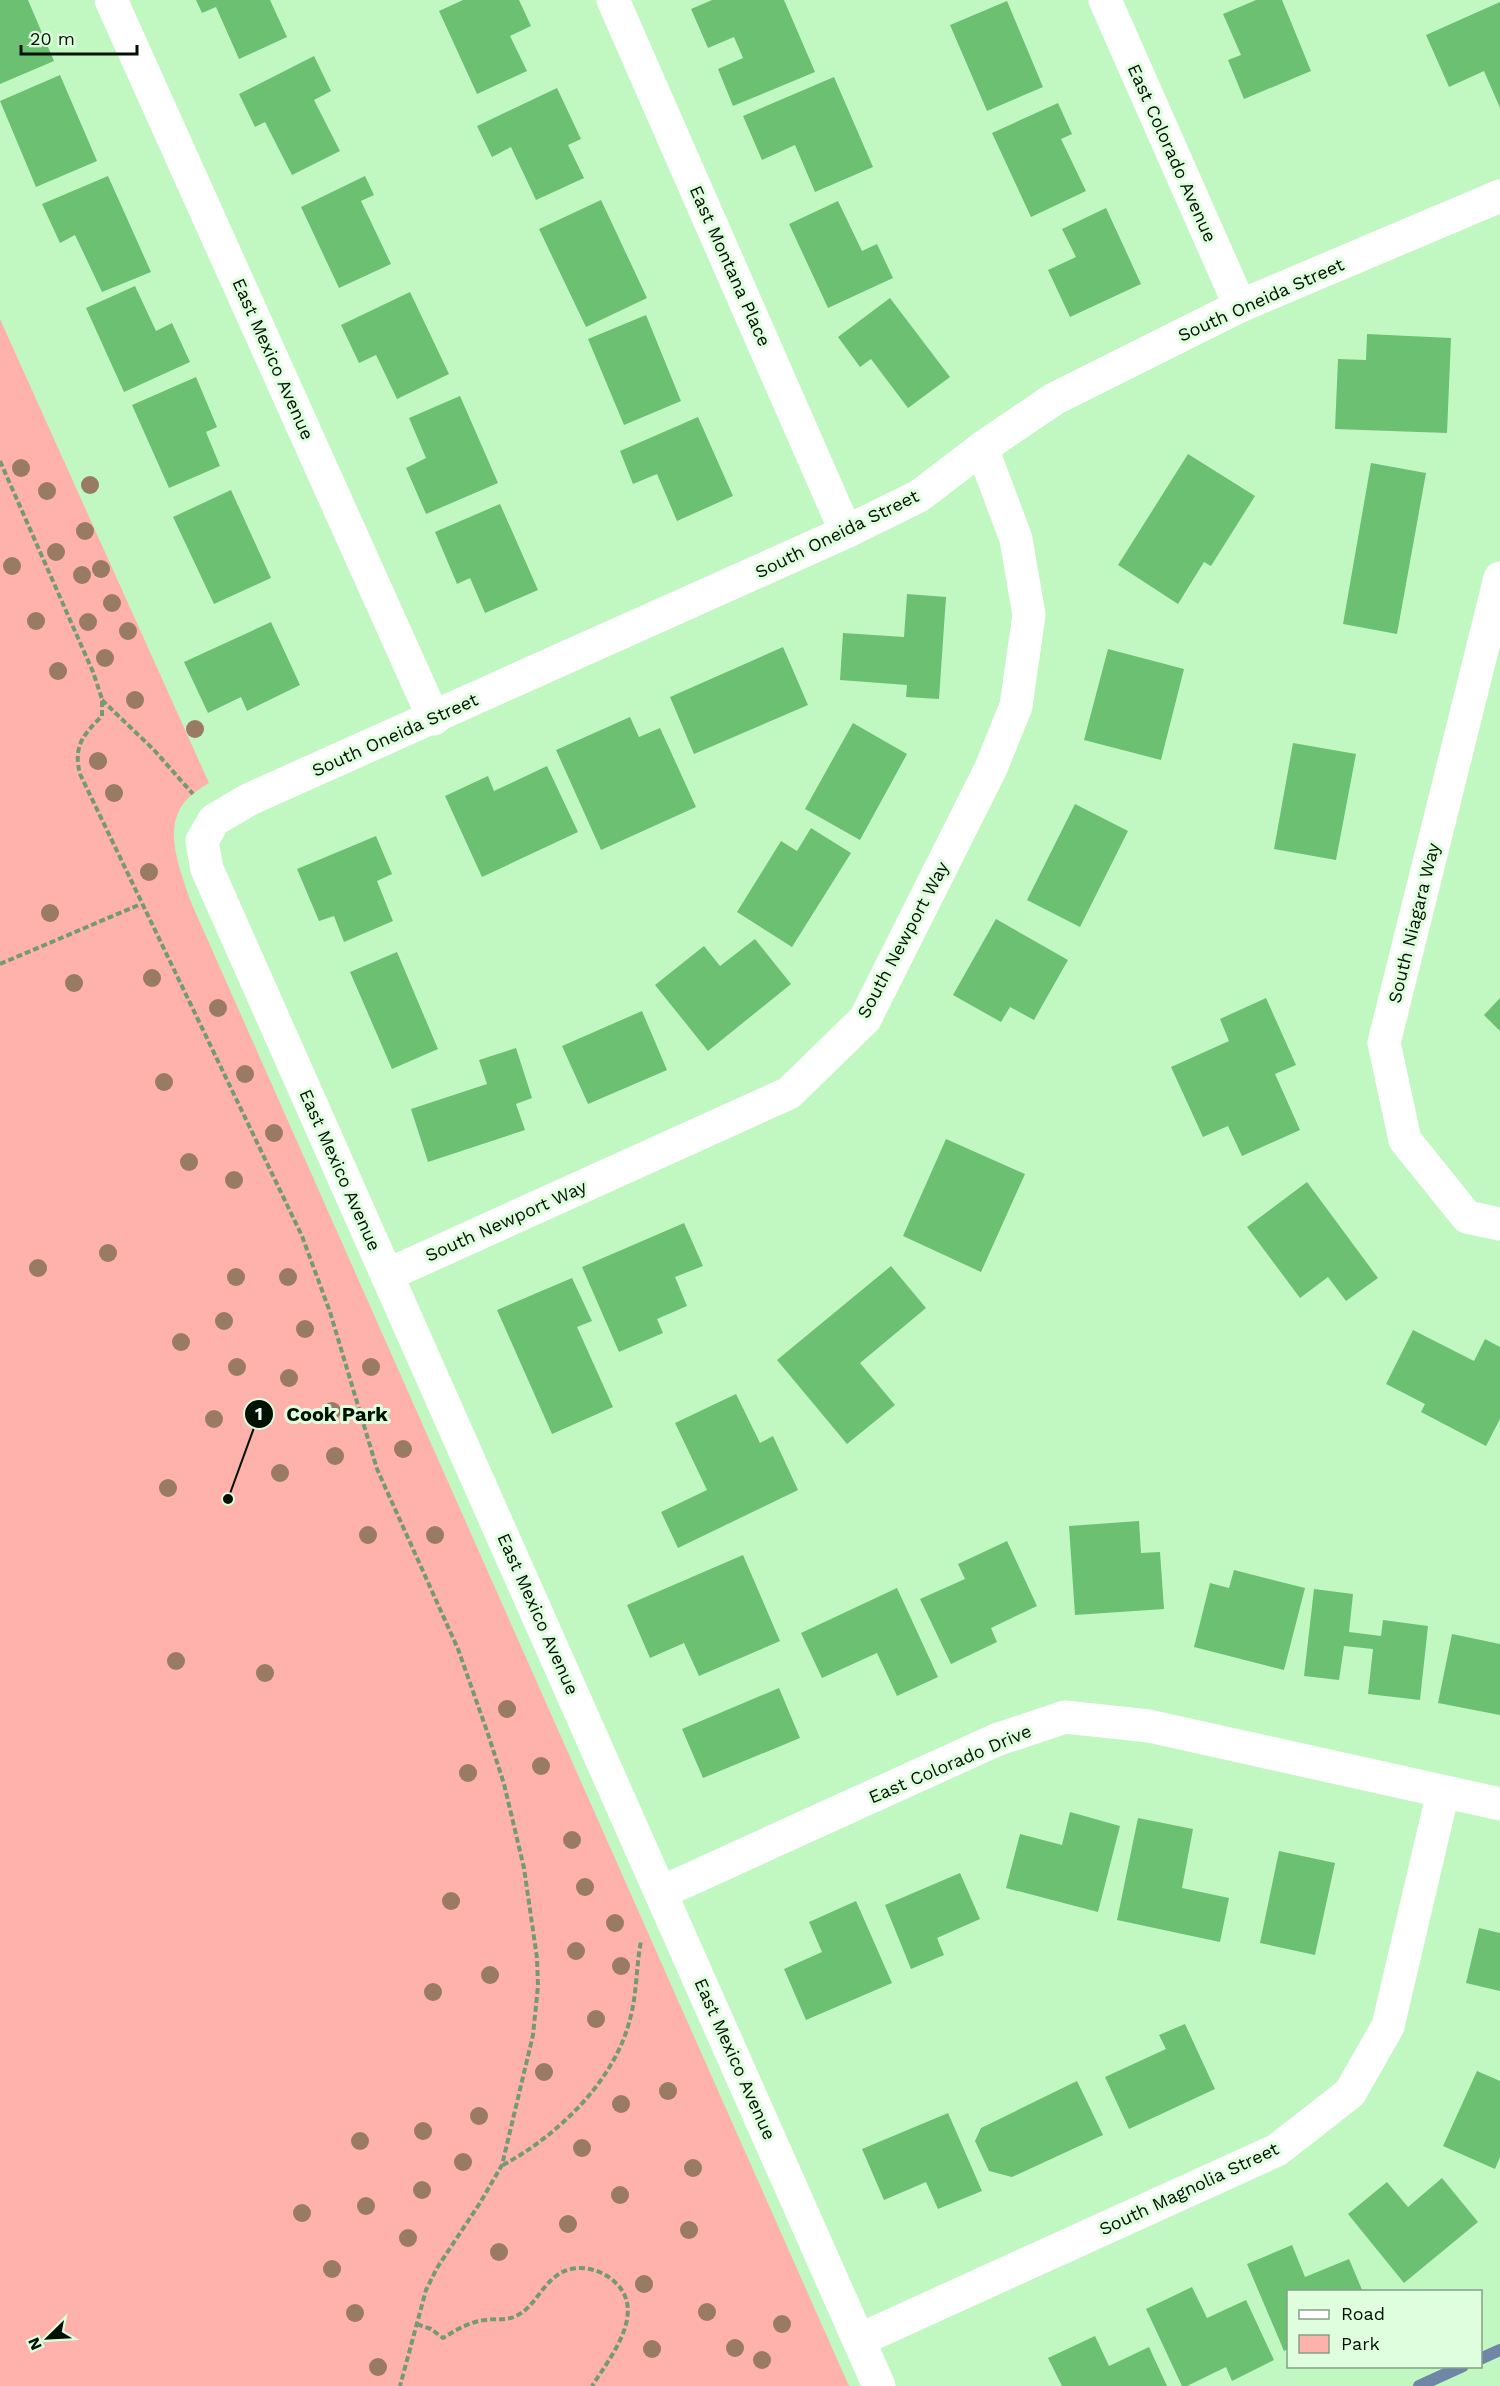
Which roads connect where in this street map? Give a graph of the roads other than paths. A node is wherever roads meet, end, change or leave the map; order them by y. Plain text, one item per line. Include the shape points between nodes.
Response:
1 (111, 0) edge
2 (613, 0) edge
3 (1105, 0) edge
4 (1500, 196) edge
5 (1240, 306) junction
6 (982, 448) junction
7 (846, 532) junction
8 (1500, 578) edge
9 (434, 719) junction
10 (208, 831) joint
11 (1500, 1224) edge
12 (387, 1275) junction
13 (1443, 1792) junction
14 (1500, 1804) edge
15 (662, 1892) junction
16 (859, 2340) junction
17 (879, 2386) edge

1 - 9 street, East Mexico Avenue
2 - 7 street, East Montana Place
3 - 5 street, East Colorado Avenue
4 - 5 street, South Oneida Street
5 - 6 street, South Oneida Street via 1054,399
6 - 7 street, South Oneida Street via 919,496
6 - 12 street, South Newport Way via 1016,539 1029,615 1016,706 991,768 865,1019 789,1093
7 - 9 street, South Oneida Street
8 - 11 street, South Niagara Way via 1384,1042 1405,1140 1467,1217
9 - 10 street, South Oneida Street via 250,799
10 - 12 street, East Mexico Avenue via 207,869
12 - 15 street, East Mexico Avenue
13 - 14 street, East Colorado Drive
13 - 15 street, East Colorado Drive via 1149,1726 1065,1717 996,1740
13 - 16 street, South Magnolia Street via 1388,2026 1350,2093 1277,2151
15 - 16 street, East Mexico Avenue
16 - 17 street, East Mexico Avenue

